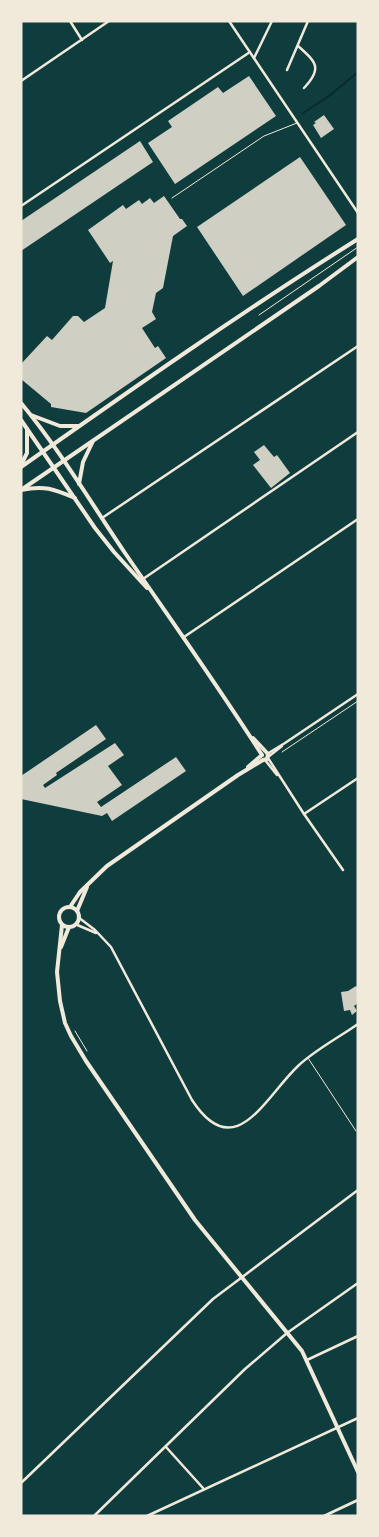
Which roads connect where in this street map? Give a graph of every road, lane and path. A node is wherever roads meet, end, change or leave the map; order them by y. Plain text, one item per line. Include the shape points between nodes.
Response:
1 (70, 21) edge
2 (109, 21) edge
3 (229, 21) edge
4 (272, 21) edge
5 (308, 21) edge
6 (82, 40) junction
7 (298, 46) junction
8 (250, 52) junction
9 (254, 58) junction
10 (287, 70) dead end
11 (21, 81) edge
12 (304, 88) dead end
13 (296, 123) junction
14 (172, 198) dead end
15 (21, 206) edge
16 (358, 213) edge
17 (358, 239) edge
18 (358, 247) edge
19 (358, 257) edge
20 (259, 315) dead end
21 (358, 346) edge
22 (21, 403) edge
23 (31, 415) junction
24 (21, 420) edge
25 (78, 426) junction
26 (27, 427) junction
27 (358, 432) edge
28 (93, 441) junction
29 (52, 445) junction
30 (44, 452) junction
31 (63, 460) junction
32 (21, 466) edge
33 (54, 466) junction
34 (79, 484) junction
35 (21, 490) edge
36 (75, 498) junction
37 (102, 518) junction
38 (358, 519) edge
39 (143, 579) junction
40 (157, 599) junction
41 (184, 637) junction
42 (358, 694) edge
43 (358, 701) edge
44 (281, 753) dead end
45 (265, 757) junction
46 (358, 778) edge
47 (304, 814) junction
48 (343, 870) dead end
49 (87, 887) junction
50 (70, 907) junction
51 (77, 911) junction
52 (78, 917) junction
53 (75, 924) junction
54 (62, 925) junction
55 (69, 927) junction
56 (98, 933) junction
57 (60, 949) junction
58 (358, 1024) edge
59 (75, 1031) dead end
60 (308, 1058) junction
61 (86, 1061) junction
62 (356, 1130) dead end
63 (358, 1190) edge
64 (241, 1277) junction
65 (358, 1283) edge
66 (287, 1333) junction
67 (358, 1336) edge
68 (306, 1360) junction
69 (358, 1418) edge
70 (337, 1427) junction
71 (166, 1447) junction
72 (358, 1472) edge
73 (21, 1483) edge
74 (204, 1489) junction
75 (358, 1500) edge
76 (94, 1516) edge
77 (147, 1516) edge
78 (324, 1516) edge

1 - 6 street
2 - 6 street
3 - 8 street
4 - 9 street
5 - 7 street
6 - 11 street
7 - 10 street
7 - 12 street via 316,66 313,78
8 - 9 street
8 - 15 street
9 - 13 street
13 - 14 lane via 264,136
13 - 16 street
17 - 25 main road
18 - 20 lane
19 - 28 main road
21 - 37 street
22 - 23 main road
23 - 25 main road via 60,426
23 - 29 main road
24 - 26 main road
25 - 29 main road
26 - 30 main road
26 - 32 main road via 27,453
27 - 39 street
28 - 31 main road
28 - 34 main road via 83,462
29 - 30 main road
29 - 31 main road
30 - 32 main road
30 - 33 main road
31 - 33 main road
31 - 34 main road
33 - 35 main road
33 - 36 main road
34 - 37 main road
35 - 36 main road via 47,488
36 - 40 main road via 114,552
37 - 39 main road
38 - 41 street
39 - 40 main road
40 - 41 main road
41 - 45 main road
42 - 45 street
43 - 44 path
45 - 47 street
45 - 49 main road via 121,855
46 - 47 street
47 - 48 street
49 - 50 main road
49 - 51 main road
50 - 51 main road
50 - 54 main road via 63,908 59,914
51 - 52 main road
52 - 53 main road
52 - 56 street
53 - 55 main road
53 - 56 street
54 - 55 main road
54 - 57 main road
55 - 57 main road
56 - 60 street via 111,947 192,1100 211,1123 233,1127 248,1121
57 - 61 main road via 57,972 60,1001 68,1030
58 - 60 street
59 - 61 path via 88,1054
60 - 62 lane
61 - 64 main road via 195,1220
63 - 64 street
64 - 66 main road
64 - 73 street via 213,1298
65 - 66 street
66 - 68 main road
66 - 71 street via 245,1369
67 - 68 street
68 - 70 main road
69 - 70 street
70 - 72 main road
70 - 74 street
71 - 74 street
71 - 76 street
74 - 77 street
75 - 78 street

